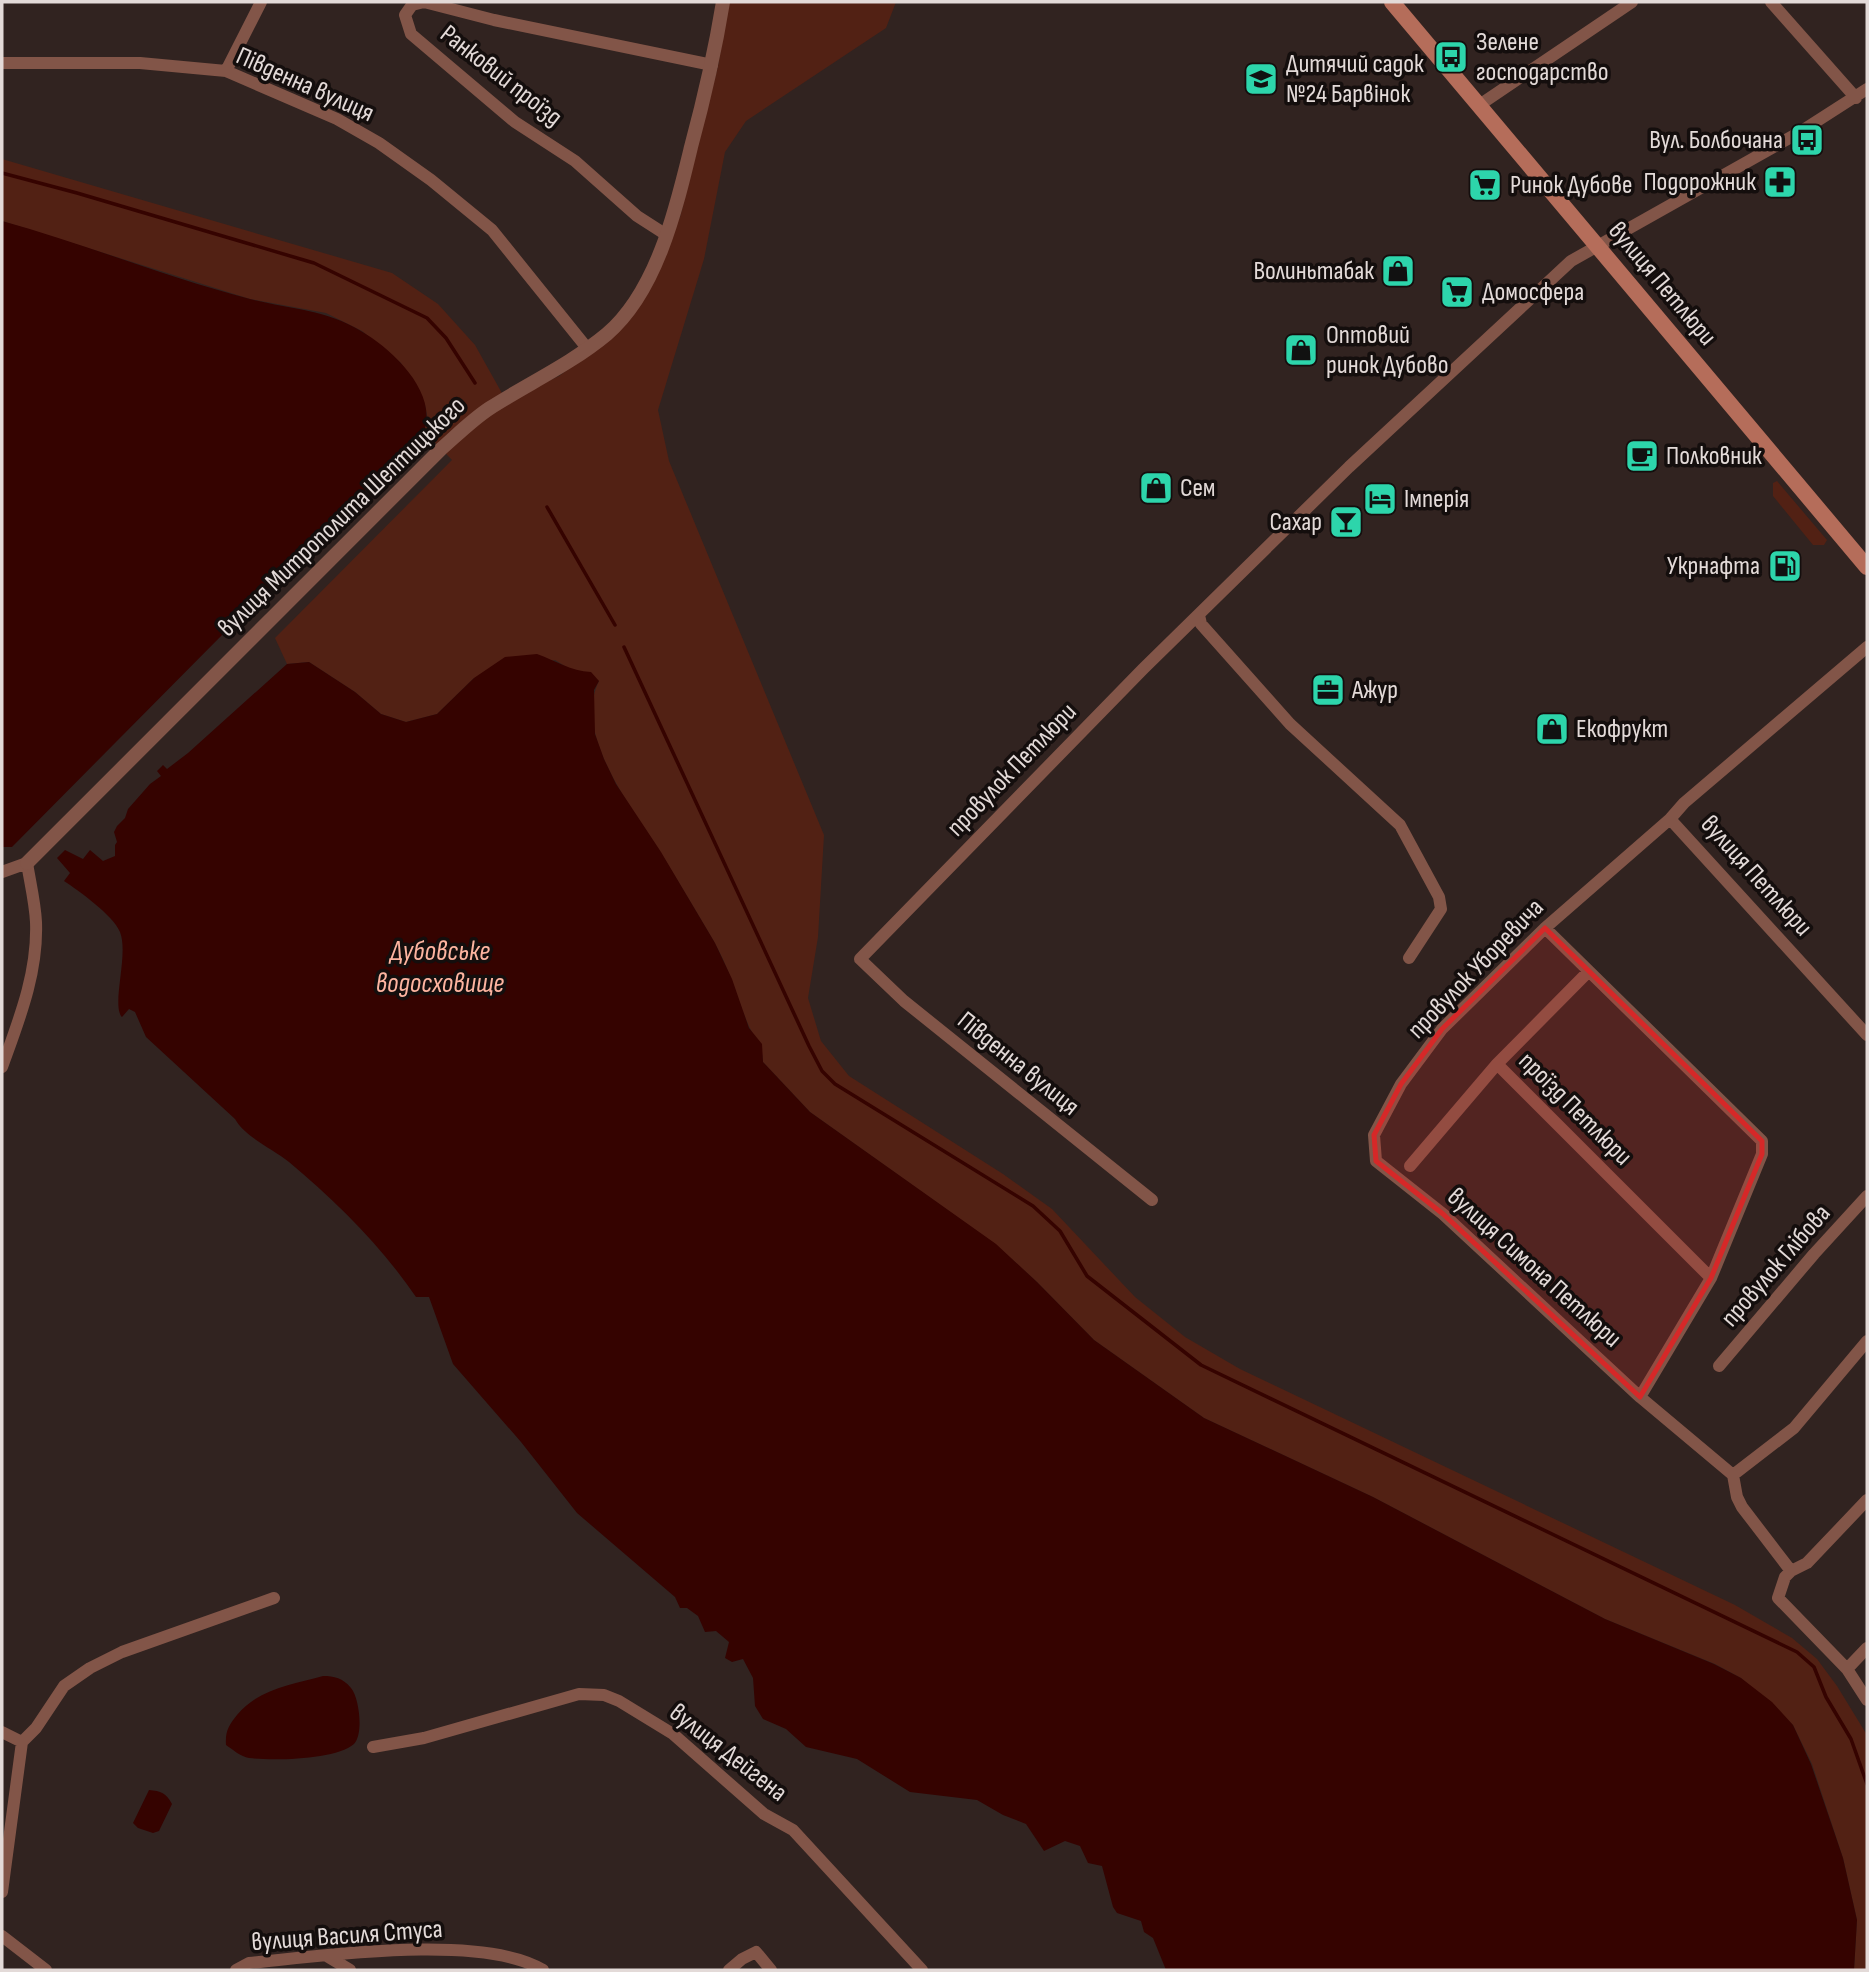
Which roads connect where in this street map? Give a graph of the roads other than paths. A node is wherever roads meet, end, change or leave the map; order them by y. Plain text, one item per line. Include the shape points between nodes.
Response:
1 (261, 2) edge
2 (723, 2) edge
3 (1392, 2) edge
4 (1633, 2) edge
5 (1771, 2) edge
6 (2, 63) edge
7 (712, 65) junction
8 (226, 71) junction
9 (1867, 89) edge
10 (1856, 98) junction
11 (1478, 106) junction
12 (665, 234) junction
13 (1599, 247) junction
14 (587, 348) junction
15 (1867, 567) edge
16 (1199, 615) junction
17 (1867, 647) edge
18 (1670, 819) junction
19 (27, 863) junction
20 (2, 872) edge
21 (1545, 928) junction
22 (1409, 958) dead end
23 (860, 959) joint
24 (1588, 972) junction
25 (1867, 1035) edge
26 (1497, 1064) junction
27 (2, 1068) edge
28 (1410, 1166) dead end
29 (1394, 1177) joint
30 (1867, 1196) edge
31 (1152, 1200) dead end
32 (1711, 1278) junction
33 (1867, 1341) edge
34 (1720, 1366) dead end
35 (1640, 1397) junction
36 (1733, 1475) junction
37 (1867, 1500) edge
38 (1791, 1570) junction
39 (274, 1598) dead end
40 (1867, 1648) edge
41 (1847, 1669) junction
42 (1867, 1700) edge
43 (2, 1732) edge
44 (22, 1742) junction
45 (373, 1747) dead end
46 (2, 1892) edge
47 (2, 1936) edge
48 (327, 1956) junction
49 (32, 1966) edge
50 (46, 1970) edge
51 (236, 1970) edge
52 (350, 1970) edge
53 (543, 1970) edge
54 (729, 1970) edge
55 (771, 1970) edge
56 (922, 1970) edge

1 - 8 street
2 - 7 street, вулиця Митрополита Шептицького
3 - 11 main road, вулиця Петлюри
4 - 11 street
5 - 10 street
6 - 8 street, Південна вулиця via 140,63
7 - 12 street, вулиця Митрополита Шептицького via 674,215
7 - 12 street, Ранковий проїзд via 424,2 412,5 405,15 411,34 515,122 575,161 637,216
8 - 14 street, Південна вулиця via 337,119 431,180 492,230
9 - 10 street, провулок Петлюри
10 - 13 street, провулок Петлюри
11 - 13 main road, вулиця Петлюри
12 - 14 street, вулиця Митрополита Шептицького via 649,277 631,307
13 - 15 main road, вулиця Петлюри
13 - 16 street, провулок Петлюри via 1561,270 1349,467
14 - 19 street, вулиця Митрополита Шептицького via 488,409 441,449
16 - 22 street via 1201,624 1290,724 1400,825 1441,909
16 - 23 street, провулок Петлюри
17 - 18 street, вулиця Петлюри
18 - 21 street, провулок Уборевича
18 - 25 street, вулиця Петлюри
19 - 20 street
19 - 27 street via 36,918 33,966
21 - 24 street
21 - 29 street, провулок Уборевича via 1442,1029 1401,1084 1374,1135 1376,1161
23 - 31 street, Південна вулиця via 904,1001
24 - 26 street, проїзд Петлюри
24 - 32 street via 1762,1142 1762,1154
26 - 28 street
26 - 32 street, проїзд Петлюри
29 - 35 street, вулиця Симона Петлюри via 1443,1214
30 - 34 street, провулок Глібова
32 - 35 street
33 - 36 street via 1794,1428
35 - 36 street, вулиця Симона Петлюри
36 - 38 street via 1742,1507
37 - 38 street via 1807,1563
38 - 41 street via 1778,1598
39 - 44 street via 122,1652 90,1668 64,1686
40 - 41 street
41 - 42 street
43 - 44 street
44 - 46 street
45 - 56 street, вулиця Дейгена via 424,1738 579,1694 619,1701 673,1734 764,1814 793,1830
47 - 49 street
48 - 51 street, вулиця Василя Стуса via 249,1963
48 - 52 street
48 - 53 street, вулиця Василя Стуса via 420,1949 502,1955
49 - 50 street
54 - 55 street via 755,1952

